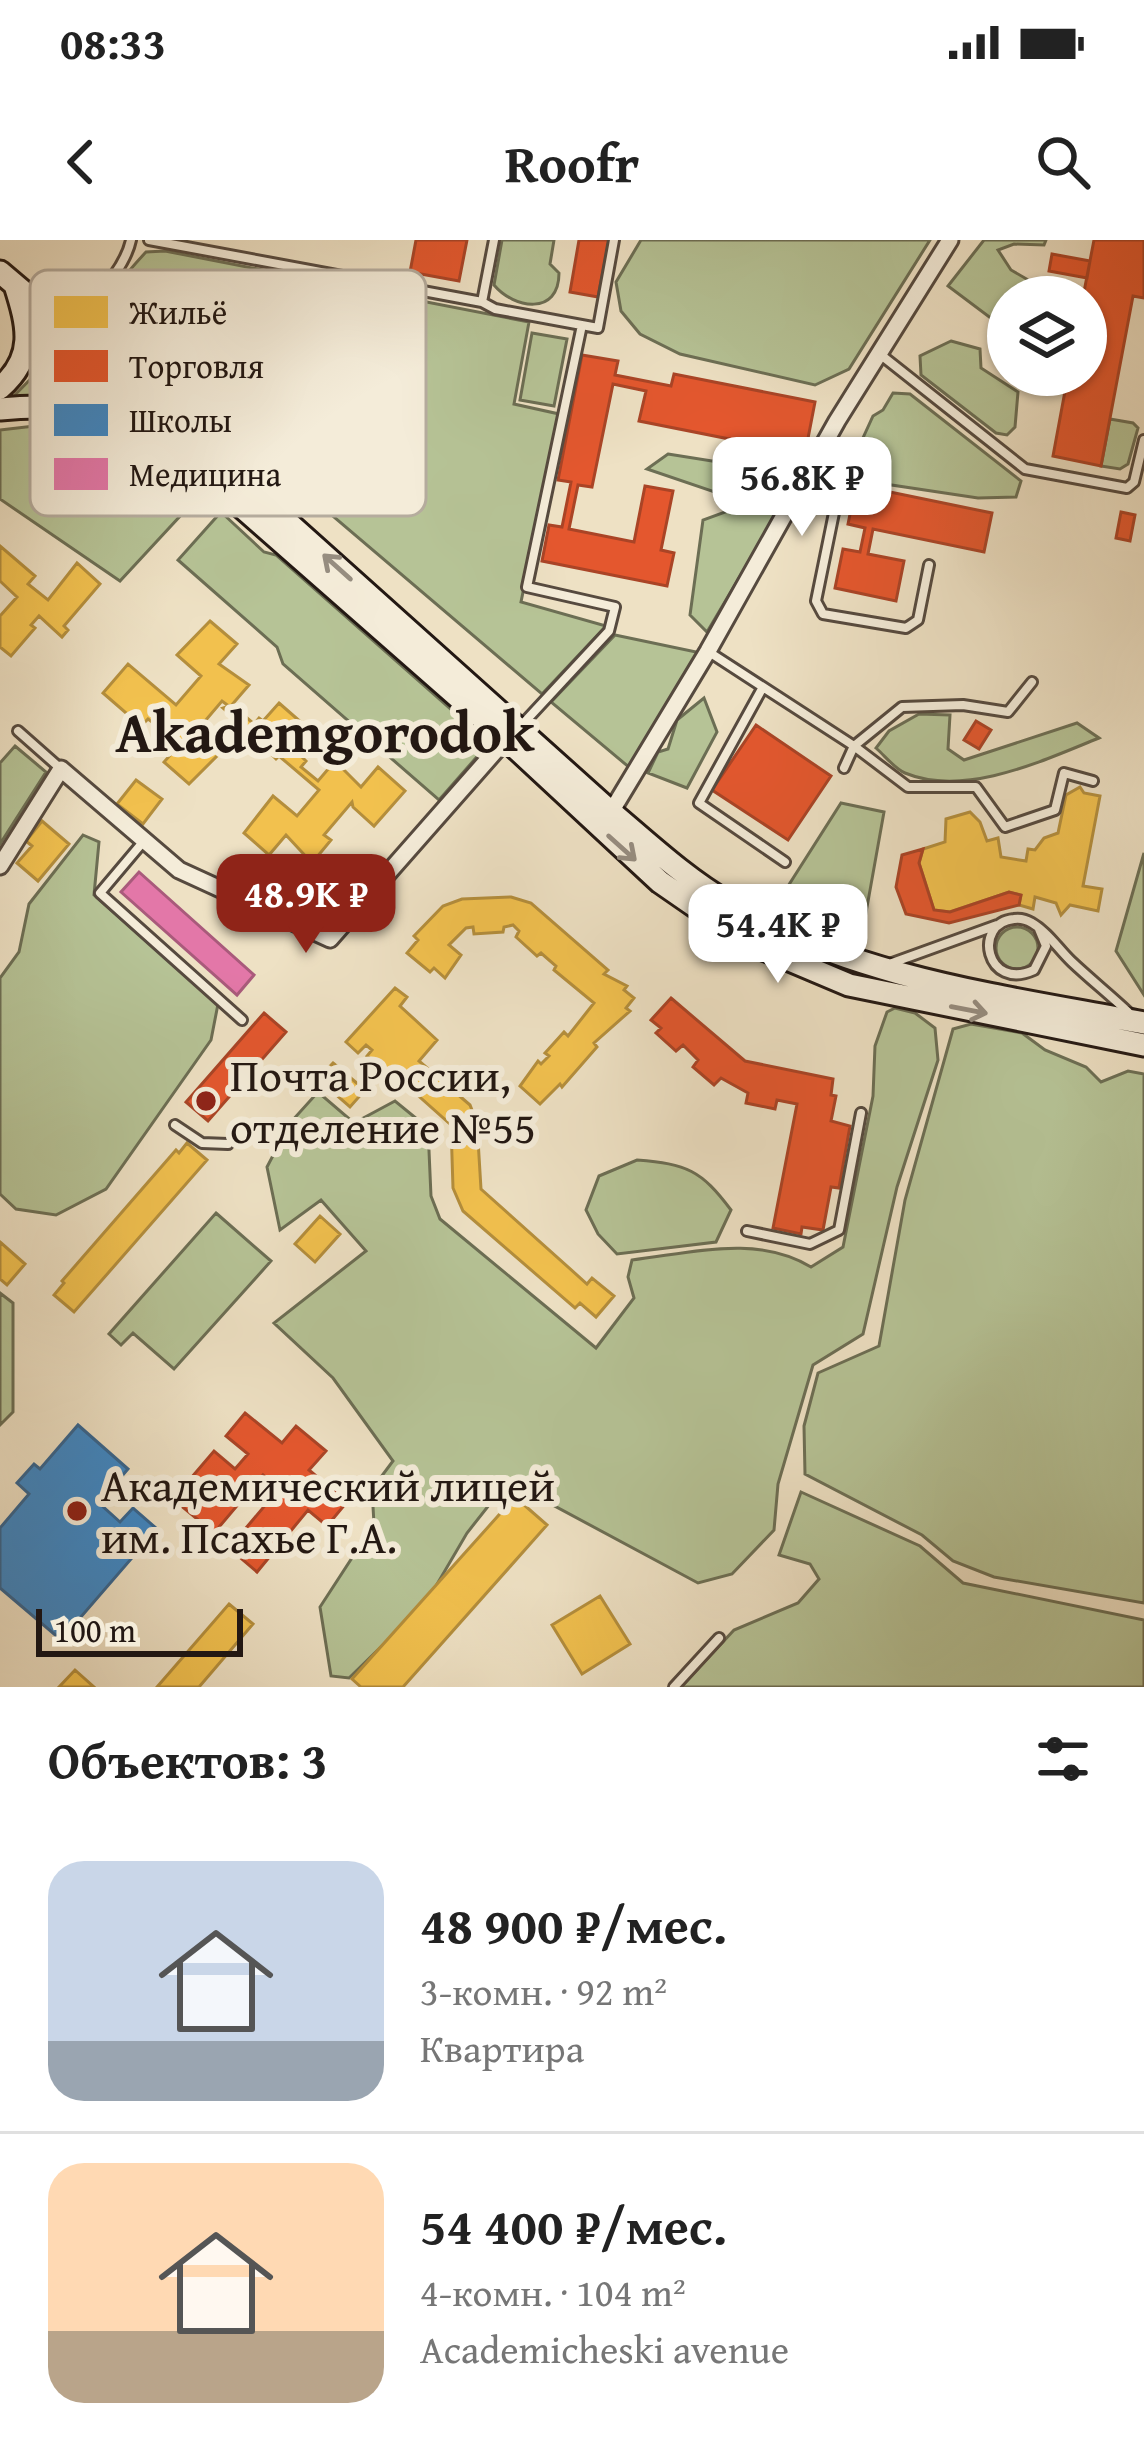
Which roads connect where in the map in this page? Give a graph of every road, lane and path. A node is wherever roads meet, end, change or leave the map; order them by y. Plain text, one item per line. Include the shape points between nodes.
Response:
1 (131, 240) edge
2 (149, 240) edge
3 (494, 240) edge
4 (614, 240) edge
5 (950, 240) edge
6 (117, 270) edge
7 (310, 270) edge
8 (7, 278) edge
9 (426, 292) edge
10 (482, 302) junction
11 (582, 326) junction
12 (880, 354) junction
13 (30, 361) edge
14 (18, 372) junction
15 (0, 388) edge
16 (30, 406) edge
17 (0, 409) edge
18 (1144, 440) edge
19 (803, 485) junction
20 (255, 516) edge
21 (274, 516) edge
22 (928, 566) dead end
23 (708, 651) junction
24 (1032, 682) dead end
25 (763, 687) junction
26 (18, 731) dead end
27 (512, 734) junction
28 (854, 746) junction
29 (844, 768) dead end
30 (61, 770) junction
31 (1094, 781) dead end
32 (611, 812) junction
33 (144, 841) junction
34 (784, 862) dead end
35 (0, 866) edge
36 (1004, 922) junction
37 (1039, 929) junction
38 (963, 937) junction
39 (989, 952) junction
40 (1070, 961) junction
41 (1040, 963) junction
42 (872, 980) junction
43 (242, 1020) dead end
44 (1141, 1034) edge
45 (861, 1113) dead end
46 (176, 1125) dead end
47 (228, 1144) dead end
48 (746, 1231) dead end
49 (719, 1638) dead end
50 (674, 1687) edge

1 - 6 lane
2 - 7 lane
3 - 10 lane
4 - 11 lane via 598,328
5 - 12 street
8 - 14 main road via 26,318
9 - 10 lane
10 - 11 lane
11 - 27 lane via 527,587 615,607 609,631
12 - 18 lane via 1025,470 1127,488
12 - 19 street
13 - 14 lane
14 - 15 main road
16 - 17 main road
19 - 22 lane via 836,503 815,601 823,614 906,628 918,620
19 - 23 street
20 - 27 main road
27 -> 21 main road
23 - 25 lane
23 - 32 street
24 - 28 lane via 1008,712 902,707
25 - 28 lane
25 - 34 lane via 699,802
26 - 30 lane
27 - 32 main road
27 - 33 street via 330,939 179,870
27 -> 42 main road via 625,851 697,908 766,950
28 - 29 lane
28 - 31 lane via 908,787 976,787 1005,827 1055,810 1064,773
30 - 33 street
30 - 35 street
32 - 42 main road via 725,902
33 - 43 lane via 100,893
36 - 37 lane via 1023,919
36 - 38 lane
36 - 39 lane
37 - 40 lane
37 - 41 lane via 1046,946
38 - 39 lane
38 - 42 lane
39 - 41 lane via 1016,975
40 - 41 lane
40 - 44 lane
42 - 44 main road
45 - 48 lane via 838,1230 810,1244
46 - 47 lane via 202,1143
49 - 50 lane

